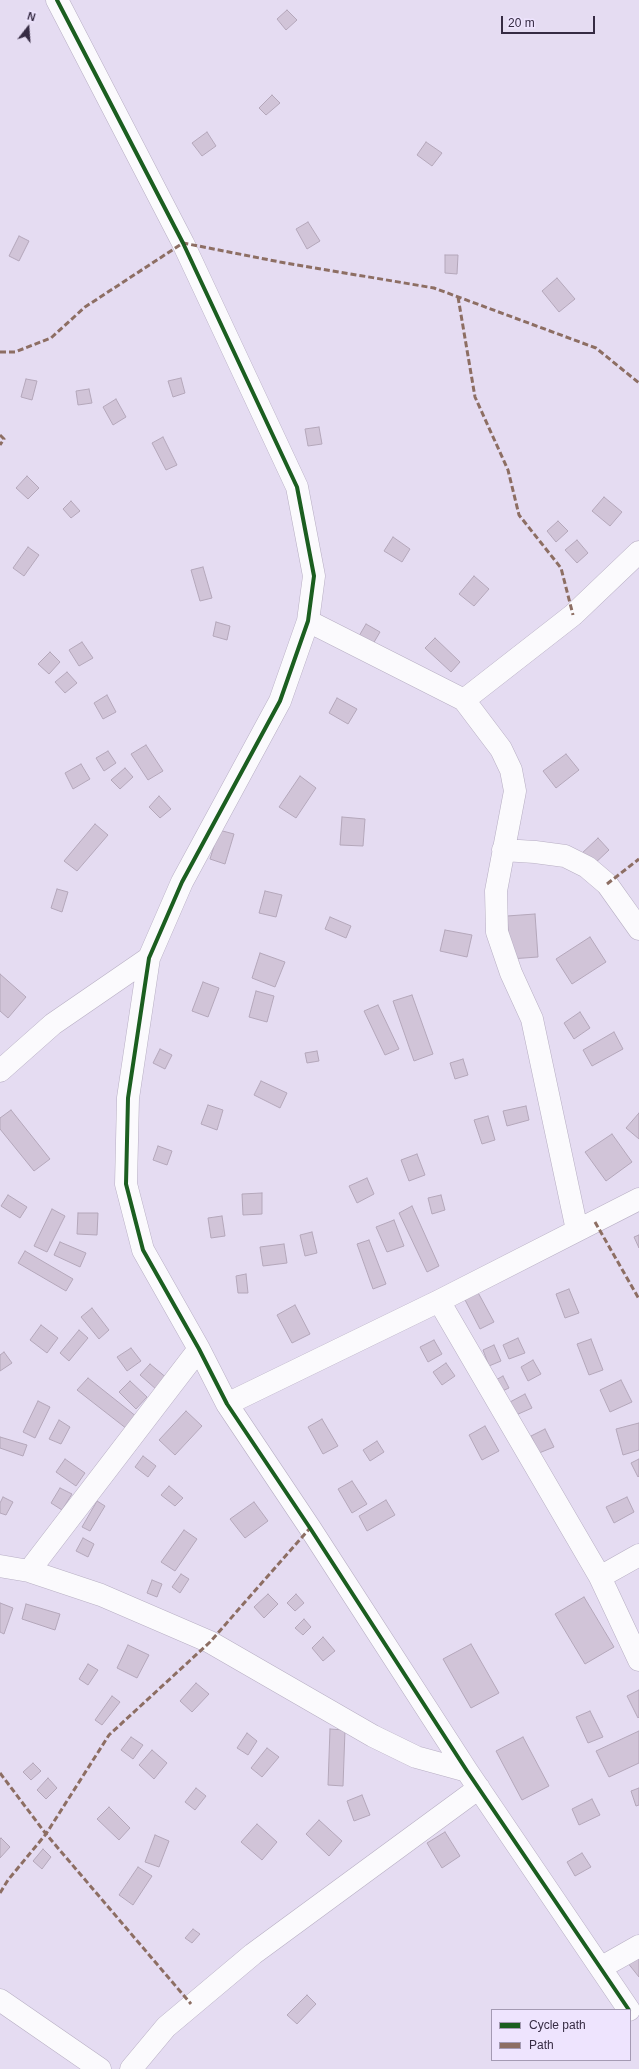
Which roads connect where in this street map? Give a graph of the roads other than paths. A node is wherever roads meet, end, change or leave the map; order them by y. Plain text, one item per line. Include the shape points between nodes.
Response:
1 (57, 0) edge
2 (639, 552) edge
3 (308, 621) junction
4 (464, 700) junction
5 (503, 850) junction
6 (639, 929) edge
7 (149, 958) junction
8 (0, 1071) edge
9 (639, 1199) edge
10 (577, 1230) junction
11 (439, 1301) junction
12 (199, 1349) junction
13 (227, 1404) junction
14 (639, 1555) edge
15 (0, 1566) edge
16 (29, 1571) junction
17 (600, 1577) junction
18 (639, 1660) edge
19 (473, 1780) junction
20 (639, 1946) edge
21 (602, 1967) junction
22 (0, 2000) edge
23 (629, 2009) edge
24 (631, 2013) edge
25 (639, 2025) edge
26 (100, 2069) edge
27 (131, 2069) edge

1 - 3 street via 183,243 297,487 314,576
2 - 4 street via 573,615
3 - 4 street
3 - 7 street via 280,701 182,882
4 - 5 street via 502,749 511,770 515,791
5 - 6 street via 565,856 587,867 607,884
5 - 10 street via 496,891 497,932 511,973 532,1019
7 - 8 street via 53,1024
7 - 12 street via 128,1098 126,1184 143,1250
9 - 10 street
10 - 11 street
11 - 13 street
11 - 17 street
12 - 13 street
12 - 16 street
13 - 19 street
14 - 17 street
15 - 16 street
16 - 19 street via 101,1595 210,1642 373,1736
17 - 18 street
19 - 21 street
19 - 27 street via 247,1959 166,2027
20 - 21 street
21 - 23 street
22 - 26 street
24 - 25 street

